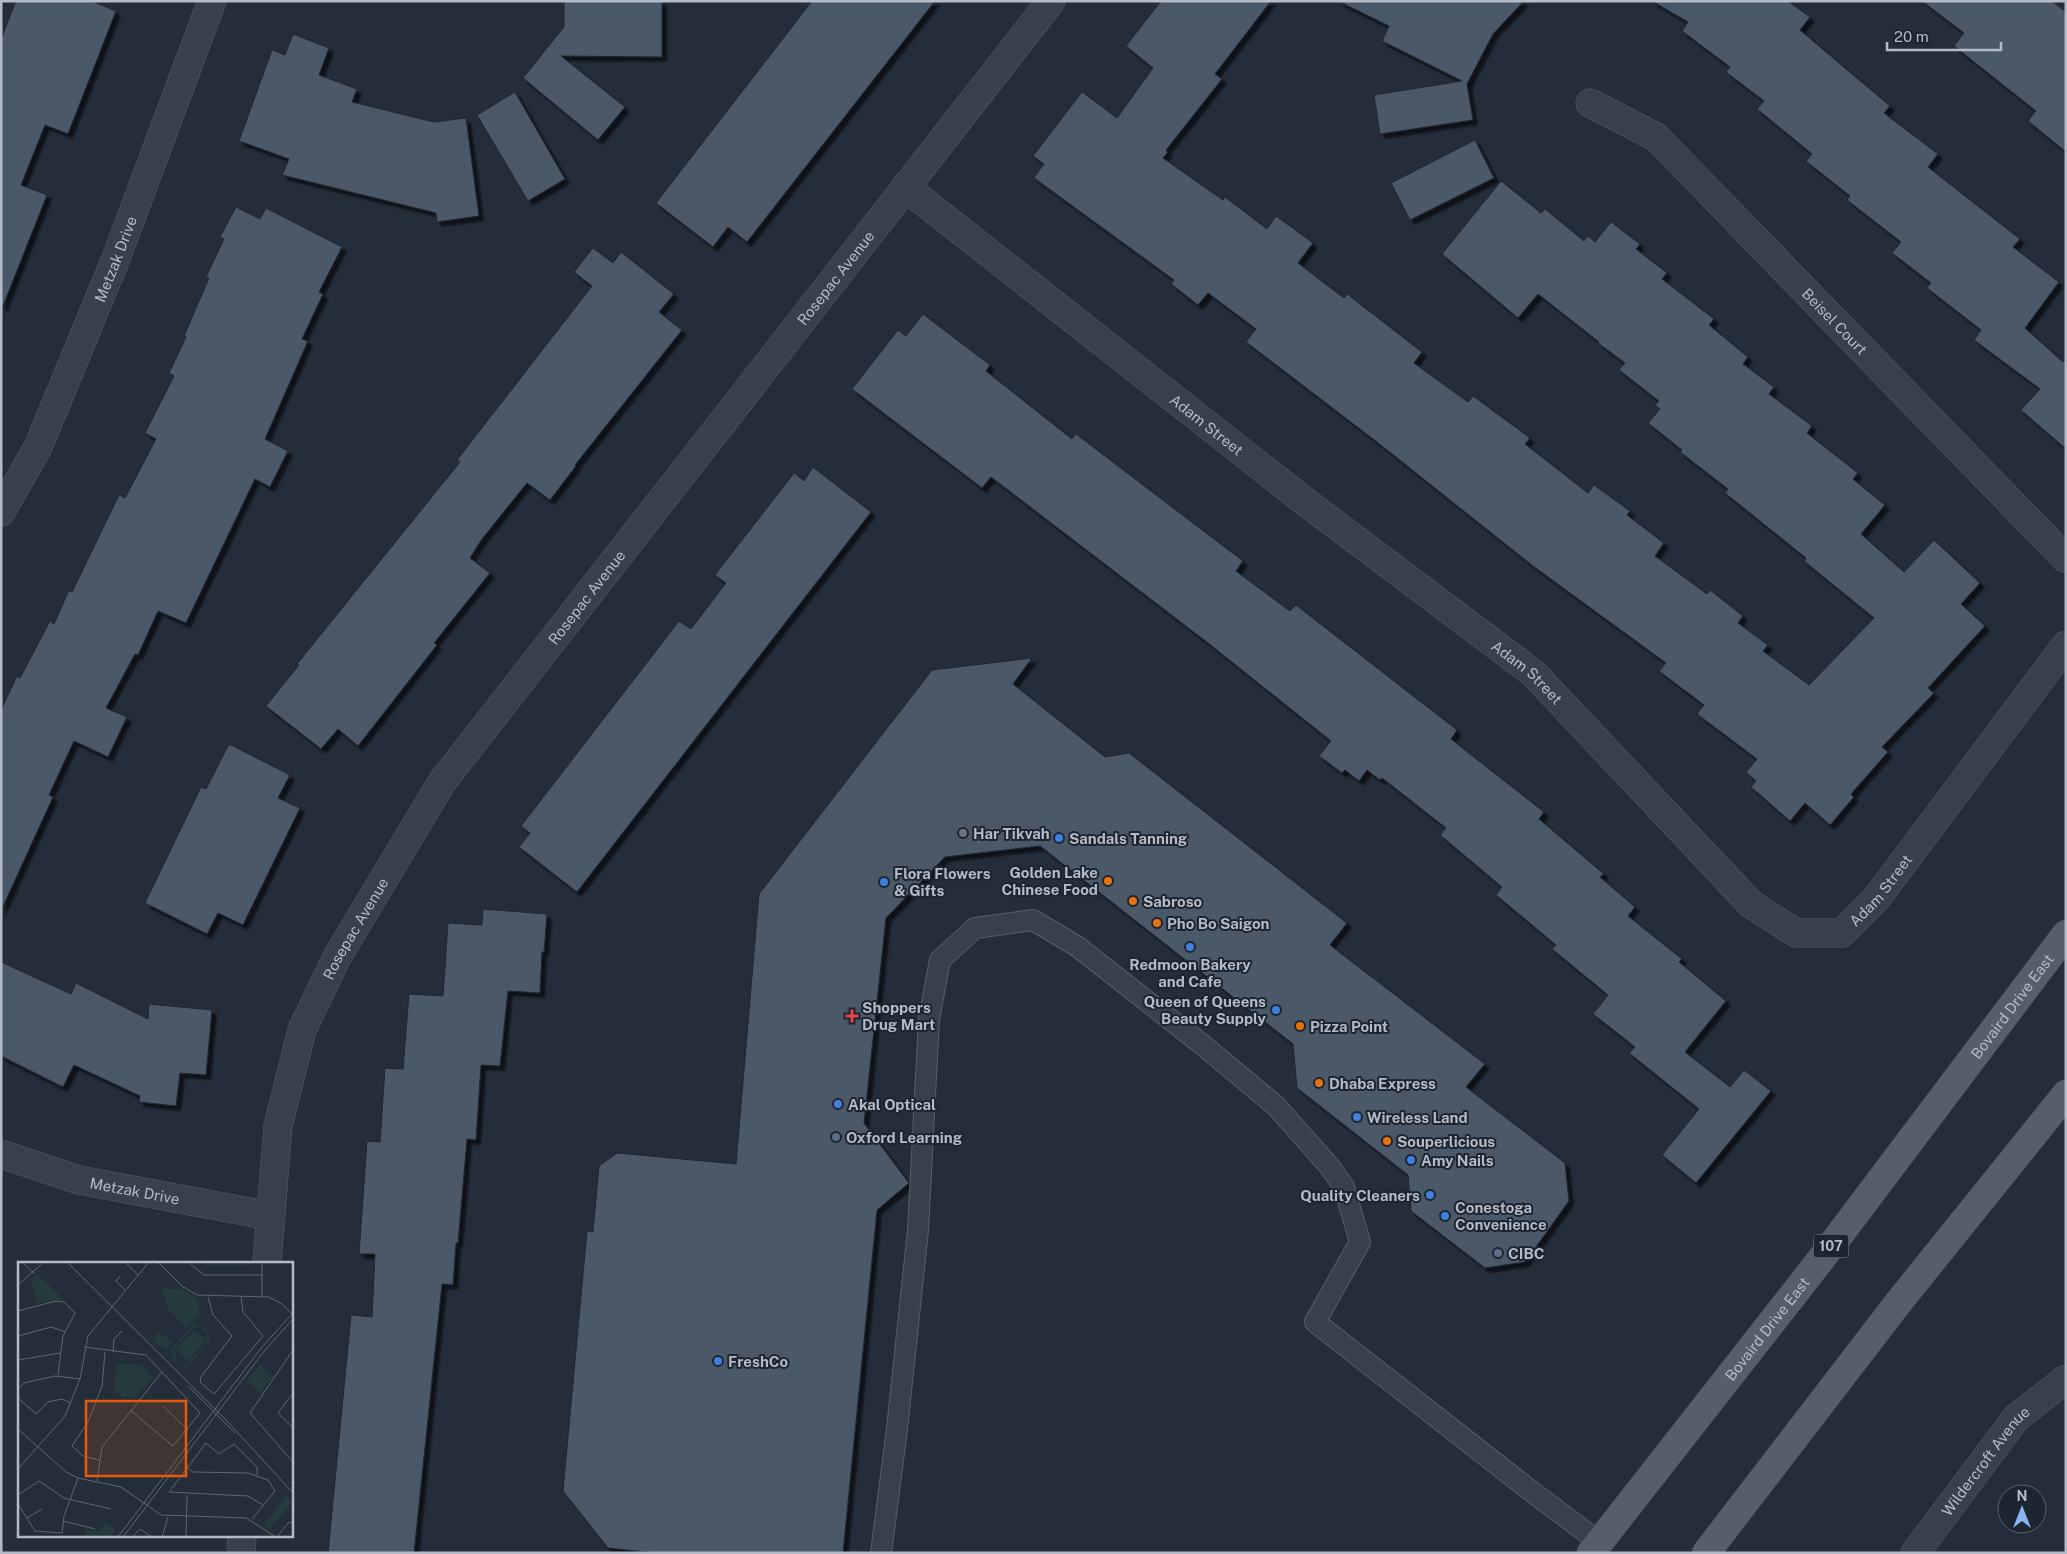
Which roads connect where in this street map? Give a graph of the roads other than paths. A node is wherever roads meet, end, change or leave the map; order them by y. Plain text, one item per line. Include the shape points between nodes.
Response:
1 (212, 1) edge
2 (1051, 1) edge
3 (1590, 102) dead end
4 (905, 187) junction
5 (1, 512) edge
6 (2066, 559) edge
7 (2066, 644) edge
8 (2066, 934) edge
9 (2066, 1094) edge
10 (1, 1154) edge
11 (271, 1216) junction
12 (267, 1262) edge
13 (2066, 1379) edge
14 (242, 1536) edge
15 (1595, 1547) edge
16 (241, 1553) edge
17 (881, 1553) edge
18 (1706, 1553) edge
19 (1915, 1553) edge

1 - 5 street, Metzak Drive via 115,261 38,447
2 - 4 street, Rosepac Avenue
3 - 6 street, Beisel Court via 1656,137
4 - 7 street, Adam Street via 1303,500 1533,673 1751,904 1796,933 1842,933 1876,899
4 - 11 street, Rosepac Avenue via 442,782 337,957 302,1030 278,1126
8 - 15 main road, Bovaird Drive East / 107 via 1822,1258
9 - 18 main road via 1898,1303
10 - 11 street, Metzak Drive via 78,1180
11 - 12 street, Rosepac Avenue
13 - 19 street, Wildercroft Avenue via 2016,1418
14 - 16 street
15 - 17 lane via 1531,1491 1315,1322 1360,1242 1344,1187 1330,1167 1276,1106 1078,947 1033,920 975,928 940,960 930,1018 918,1230

